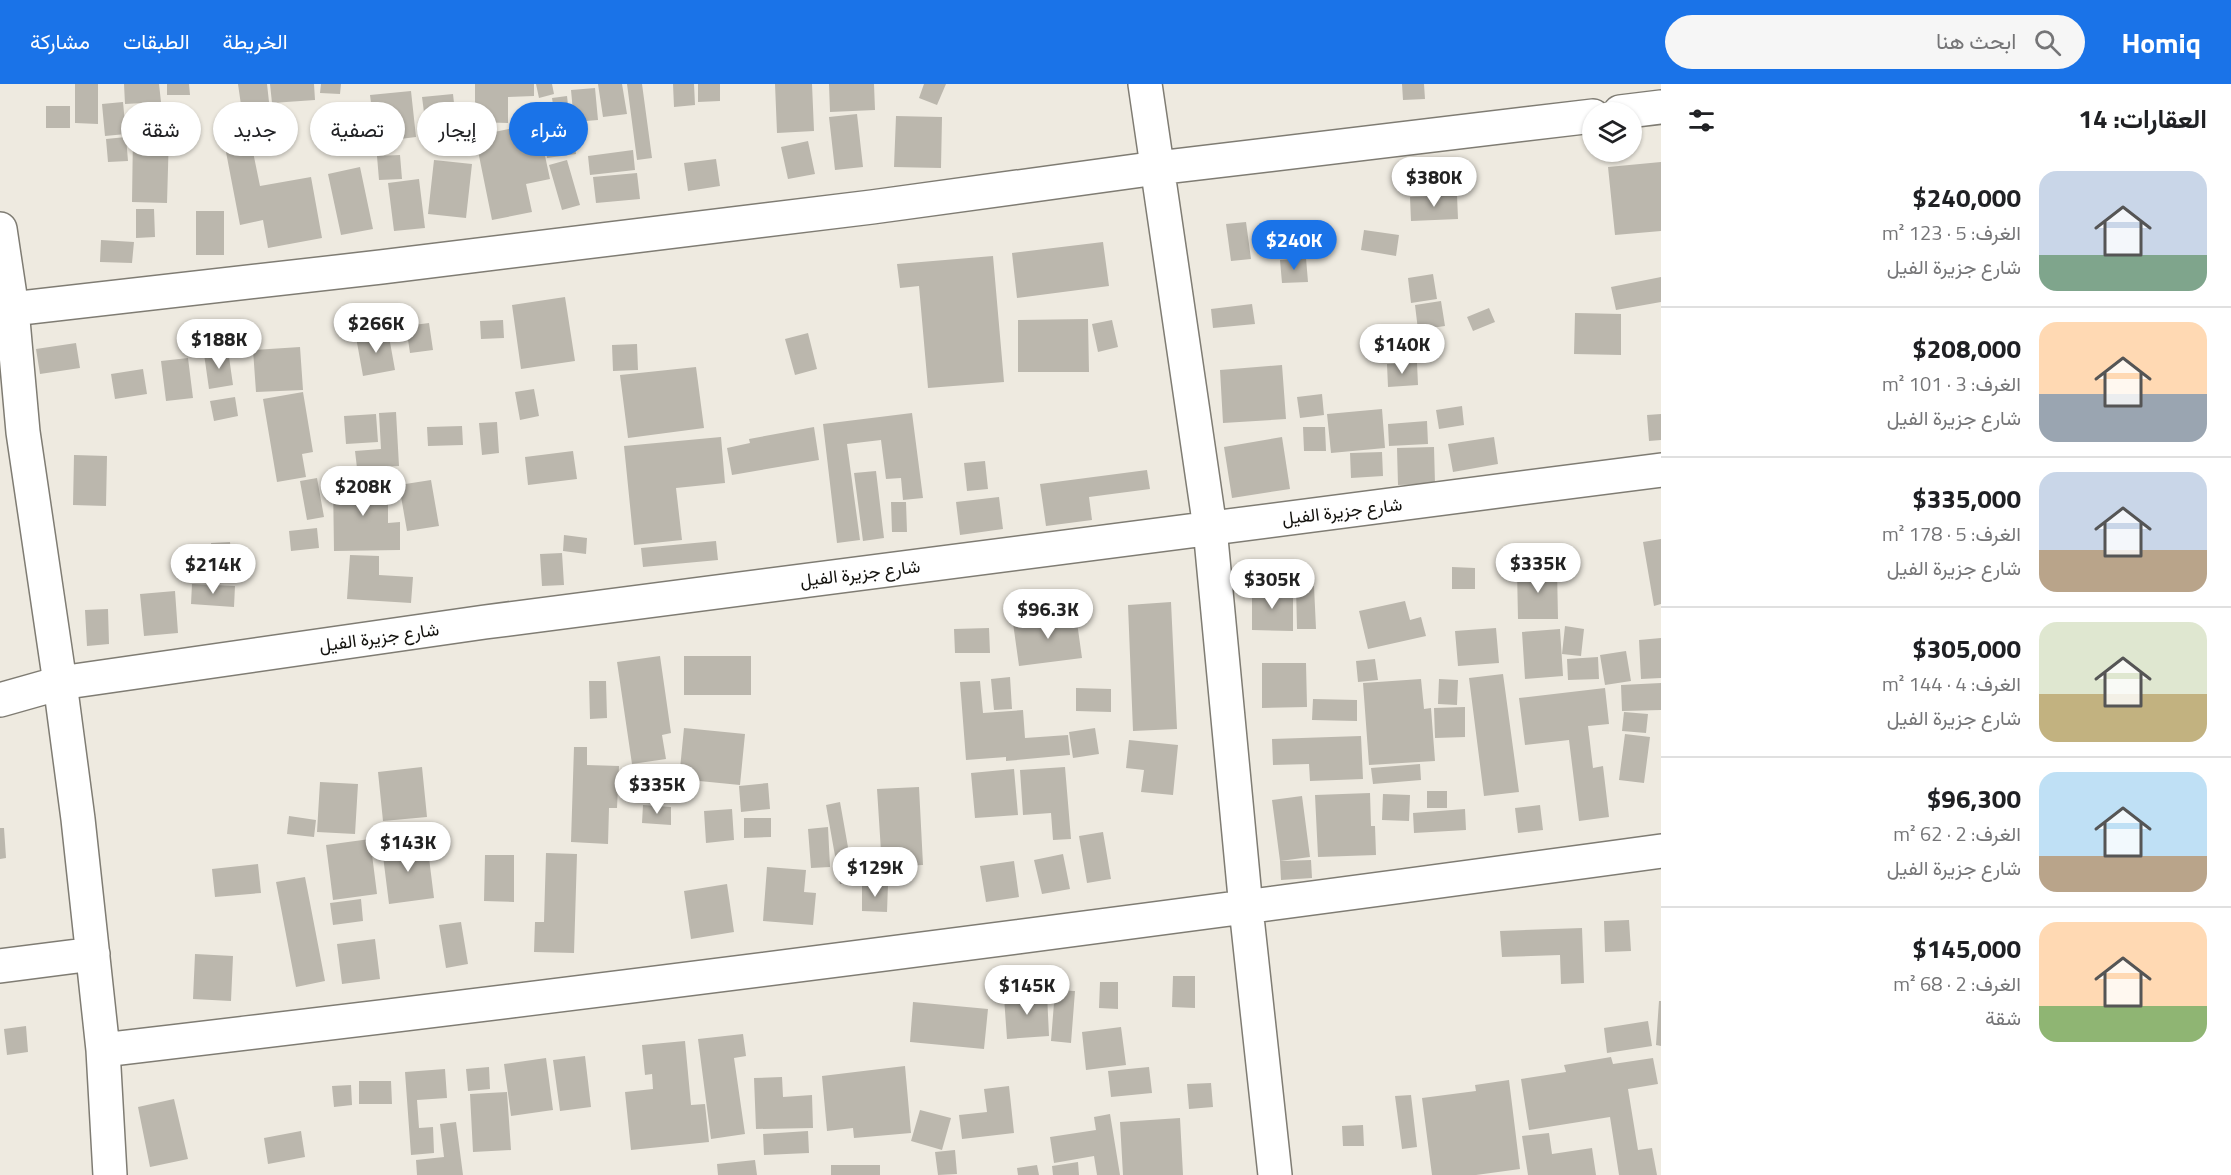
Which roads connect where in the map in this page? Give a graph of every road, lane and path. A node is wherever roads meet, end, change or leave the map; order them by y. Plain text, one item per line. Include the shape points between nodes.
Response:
1 (1145, 84) edge
2 (1661, 107) edge
3 (1642, 109) edge
4 (1582, 117) edge
5 (1156, 168) junction
6 (0, 229) edge
7 (12, 309) junction
8 (11, 433) edge
9 (1661, 470) edge
10 (1210, 528) junction
11 (60, 683) junction
12 (0, 700) edge
13 (1661, 851) edge
14 (1246, 908) junction
15 (93, 954) junction
16 (0, 966) edge
17 (103, 1050) junction
18 (110, 1175) edge
19 (1275, 1175) edge

1 - 5 street
2 - 3 street
4 - 5 street
5 - 7 street via 837,212
5 - 10 street
6 - 7 street
7 - 8 street
8 - 11 street
9 - 10 street, شارع جزيرة الفيل
10 - 11 street, شارع جزيرة الفيل via 485,622
10 - 14 street
11 - 12 street, شارع جزيرة الفيل
11 - 15 street
13 - 14 street
14 - 17 street
14 - 19 street
15 - 16 street
15 - 17 street
17 - 18 street

